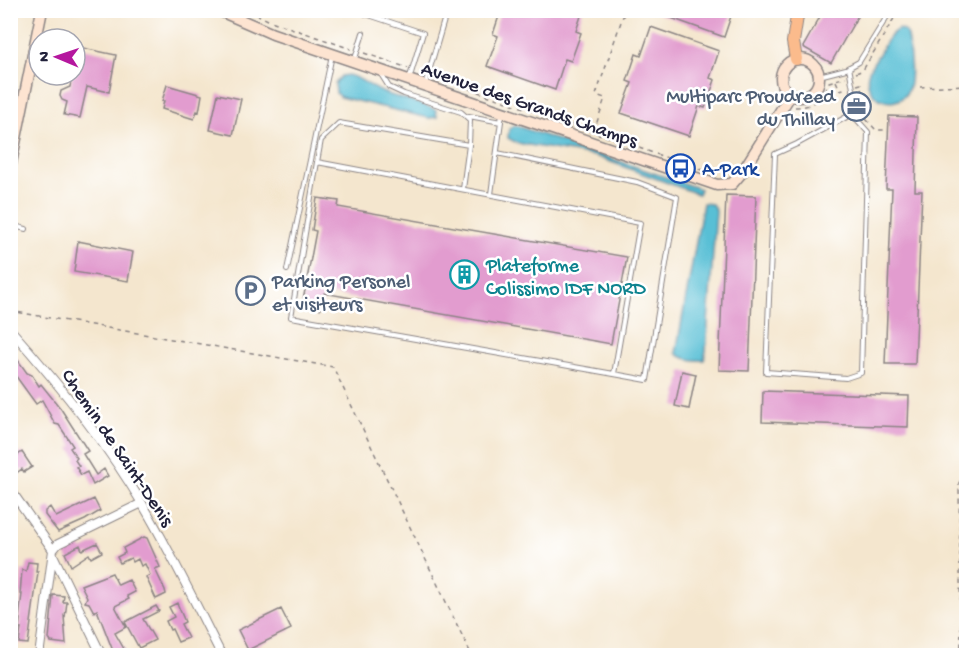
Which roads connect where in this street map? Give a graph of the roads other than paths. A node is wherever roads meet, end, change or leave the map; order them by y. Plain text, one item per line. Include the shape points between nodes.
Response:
1 (42, 10) edge
2 (218, 10) edge
3 (354, 10) edge
4 (447, 10) edge
5 (891, 10) edge
6 (798, 12) edge
7 (363, 33) dead end
8 (332, 54) junction
9 (796, 59) junction
10 (354, 62) junction
11 (849, 67) junction
12 (379, 71) junction
13 (819, 76) junction
14 (426, 80) junction
15 (409, 81) junction
16 (791, 94) junction
17 (852, 114) junction
18 (468, 116) junction
19 (502, 118) junction
20 (469, 145) junction
21 (497, 153) junction
22 (317, 162) junction
23 (10, 168) edge
24 (463, 189) junction
25 (491, 194) junction
26 (10, 225) edge
27 (26, 229) dead end
28 (287, 270) dead end
29 (10, 329) edge
30 (614, 374) junction
31 (10, 489) edge
32 (142, 503) junction
33 (53, 552) junction
34 (39, 656) edge
35 (102, 656) edge
36 (222, 656) edge

1 - 23 main road
2 - 8 main road, Avenue des Grands Champs
3 - 15 lane via 423,33
4 - 14 lane
5 - 11 lane via 859,62
6 - 9 main road via 793,42
7 - 10 lane
8 - 10 main road, Avenue des Grands Champs
8 - 28 lane
9 - 13 main road via 809,61
9 - 16 main road via 788,63 781,75 784,88
10 - 12 main road, Avenue des Grands Champs
11 - 13 lane
11 - 17 lane
12 - 15 main road, Avenue des Grands Champs
12 - 18 lane via 389,87
13 - 16 main road via 816,89 809,95
14 - 15 main road, Avenue des Grands Champs
14 - 19 main road, Avenue des Grands Champs
16 - 19 main road, Avenue des Grands Champs via 732,184 711,184
17 - 17 lane via 868,132 861,373 846,378 766,372 775,154
18 - 19 lane
18 - 20 lane
19 - 21 lane
20 - 22 lane via 339,123 321,140
20 - 24 lane
21 - 25 lane
21 - 30 lane via 637,182 677,197 647,380
22 - 24 lane
22 - 30 lane via 291,317
24 - 25 lane
25 - 30 lane via 640,223
26 - 27 lane
29 - 32 street, Chemin de Saint-Denis via 81,412
31 - 33 street
32 - 33 street via 58,544
32 - 36 street, Chemin de Saint-Denis
33 - 34 street
33 - 35 street

